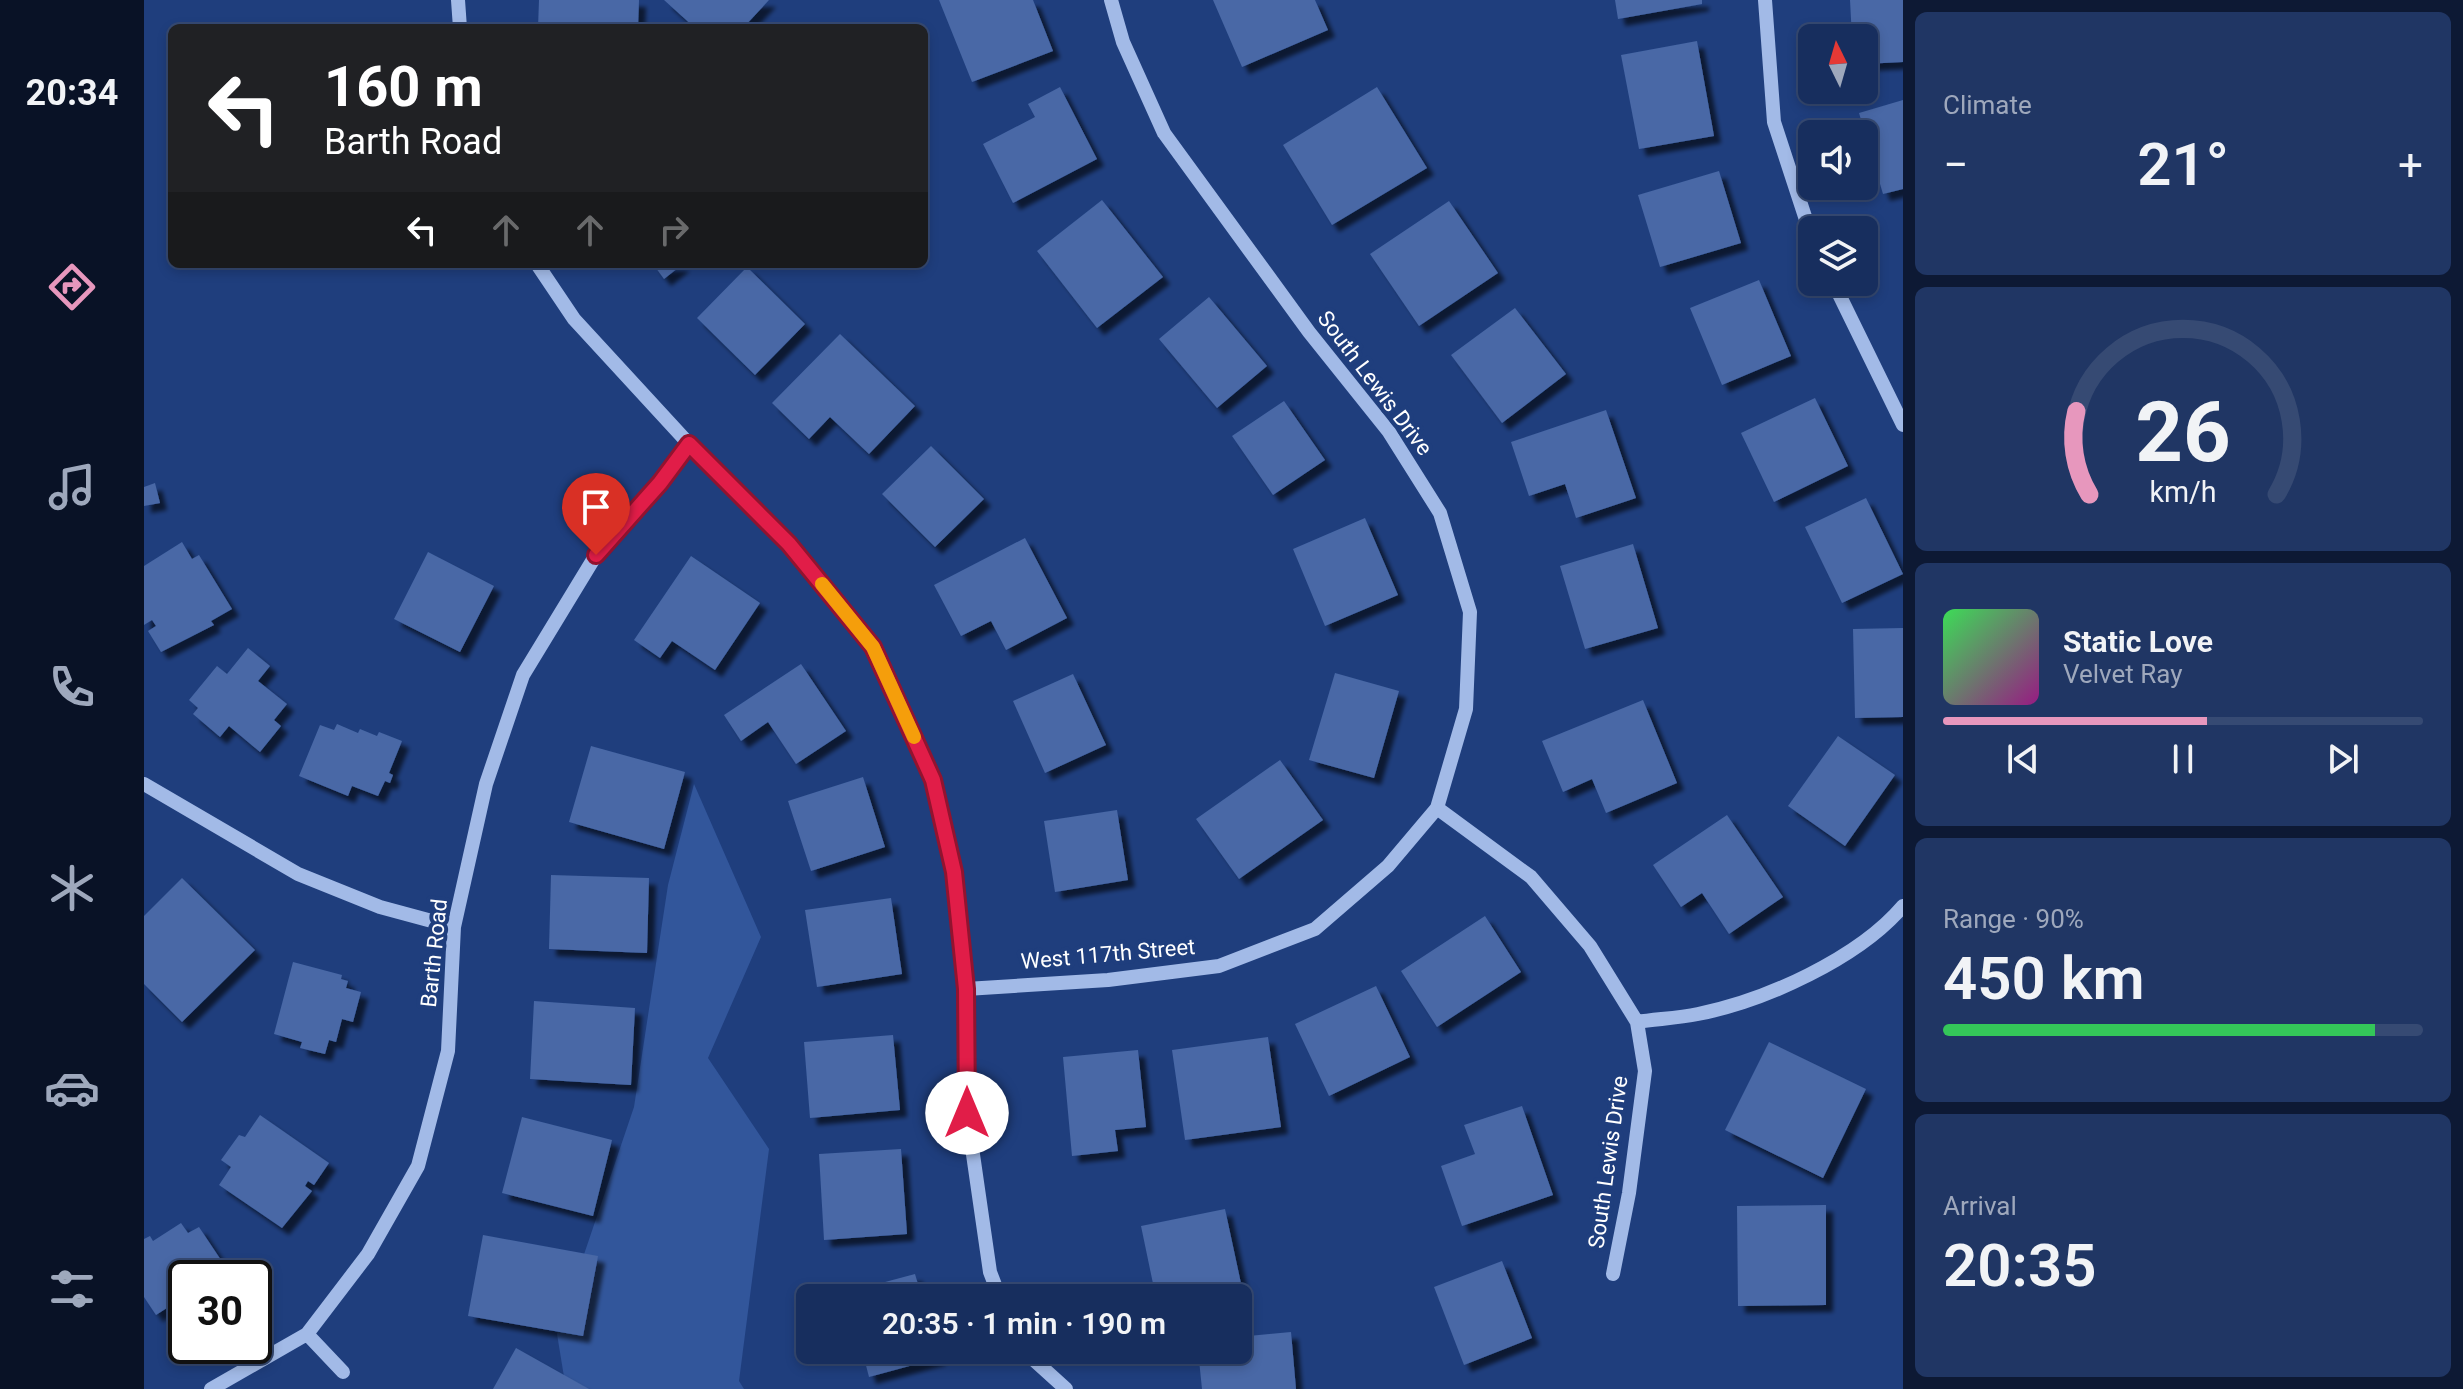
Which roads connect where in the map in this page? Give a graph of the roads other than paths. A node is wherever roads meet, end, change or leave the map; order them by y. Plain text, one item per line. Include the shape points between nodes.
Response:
1 (458, 0) edge
2 (1111, 0) edge
3 (1765, 0) edge
4 (460, 24) edge
5 (1805, 216) edge
6 (540, 268) edge
7 (1840, 296) edge
8 (1903, 425) edge
9 (689, 444) junction
10 (145, 789) edge
11 (1437, 808) junction
12 (1903, 906) edge
13 (454, 927) junction
14 (966, 989) junction
15 (1637, 1022) junction
16 (1613, 1274) dead end
17 (995, 1284) edge
18 (307, 1334) junction
19 (1038, 1364) edge
20 (343, 1372) dead end
21 (211, 1389) edge
22 (1066, 1389) edge

1 - 4 street
2 - 11 street, South Lewis Drive via 1123,42 1164,133 1389,432 1440,513 1470,612 1466,709
3 - 5 street via 1774,122
6 - 9 street via 574,319
7 - 8 street
9 - 13 street, Barth Road via 596,555 523,675 486,784
9 - 14 street via 789,544 873,647 933,780 954,872
10 - 13 street via 298,874 380,907
11 - 14 street, West 117th Street via 1388,866 1315,929 1219,966
11 - 15 street, South Lewis Drive via 1531,877 1590,946
12 - 15 street via 1866,943 1777,988 1700,1014
13 - 18 street, Barth Road via 448,1051 418,1166 368,1254
14 - 17 street via 967,1113
15 - 16 street, South Lewis Drive via 1645,1071
18 - 20 street
18 - 21 street, Barth Road
19 - 22 street

